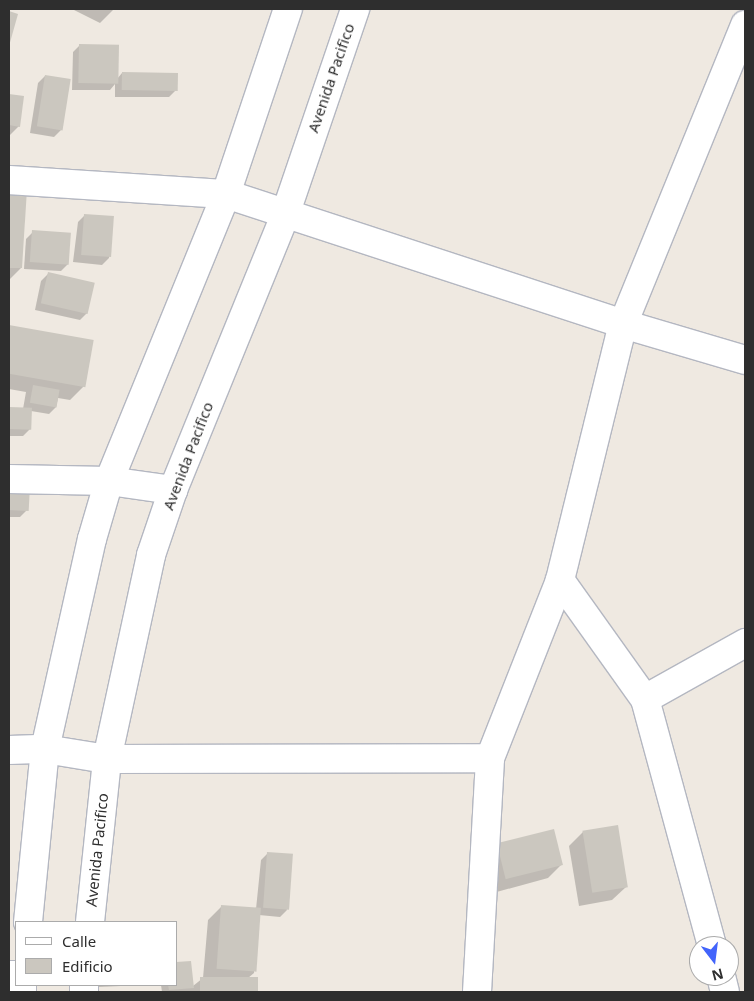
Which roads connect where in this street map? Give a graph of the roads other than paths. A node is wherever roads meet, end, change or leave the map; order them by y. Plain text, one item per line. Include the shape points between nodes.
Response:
1 (288, 9) edge
2 (355, 9) edge
3 (745, 25) edge
4 (9, 180) edge
5 (226, 194) junction
6 (285, 215) junction
7 (623, 324) junction
8 (745, 360) edge
9 (9, 479) edge
10 (108, 481) junction
11 (173, 490) junction
12 (560, 580) junction
13 (745, 643) edge
14 (645, 699) junction
15 (45, 748) junction
16 (9, 750) edge
17 (107, 758) junction
18 (490, 758) junction
19 (28, 921) edge
20 (90, 921) edge
21 (709, 936) edge
22 (477, 992) edge

1 - 5 street
2 - 6 street, Avenida Pacifico
3 - 7 street
4 - 5 street
5 - 6 street
5 - 10 street
6 - 7 street
6 - 11 street, Avenida Pacifico
7 - 8 street
7 - 12 street
9 - 10 street
10 - 11 street
10 - 15 street
11 - 17 street, Avenida Pacifico via 151,555
12 - 14 street
12 - 18 street
13 - 14 street
14 - 21 street
15 - 16 street
15 - 17 street
15 - 19 street
17 - 18 street
17 - 20 street, Avenida Pacifico
18 - 22 street

